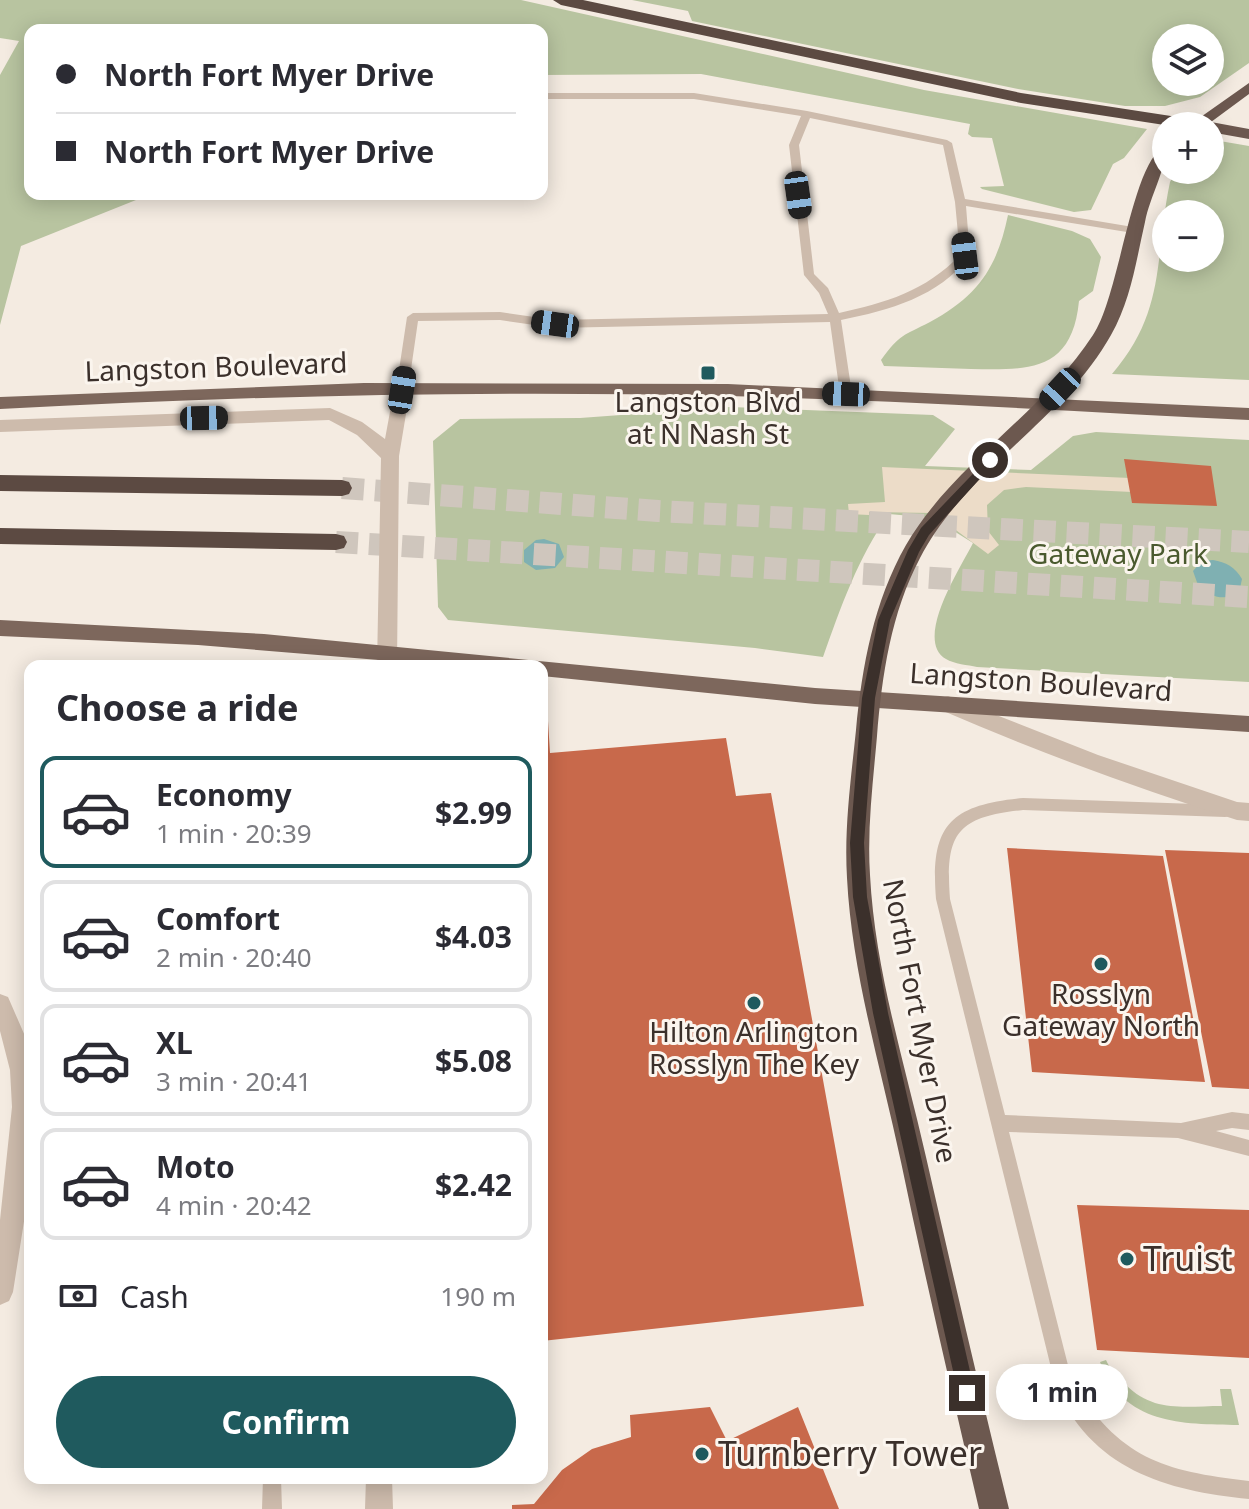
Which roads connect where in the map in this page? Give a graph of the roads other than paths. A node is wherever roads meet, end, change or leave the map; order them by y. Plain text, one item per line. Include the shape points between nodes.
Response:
1 (561, 0) edge
2 (1249, 87) edge
3 (548, 96) edge
4 (1217, 112) edge
5 (807, 114) junction
6 (1152, 119) edge
7 (1224, 130) edge
8 (1249, 134) edge
9 (1152, 169) edge
10 (960, 202) junction
11 (1133, 230) junction
12 (835, 318) junction
13 (402, 390) junction
14 (846, 394) junction
15 (0, 403) edge
16 (1046, 403) junction
17 (1249, 414) edge
18 (0, 426) edge
19 (390, 456) junction
20 (0, 483) edge
21 (342, 488) tunnel mouth
22 (0, 536) edge
23 (336, 542) tunnel mouth
24 (0, 628) edge
25 (387, 660) edge
26 (548, 669) edge
27 (869, 698) junction
28 (948, 704) junction
29 (1249, 724) edge
30 (1243, 812) edge
31 (0, 1005) edge
32 (24, 1106) edge
33 (1249, 1122) edge
34 (24, 1123) edge
35 (999, 1123) junction
36 (1178, 1130) junction
37 (1249, 1148) edge
38 (2, 1262) edge
39 (0, 1292) edge
40 (272, 1484) edge
41 (379, 1484) edge
42 (1249, 1490) edge
43 (272, 1509) edge
44 (379, 1509) edge
45 (994, 1509) edge

1 - 6 highway via 1021,98
2 - 4 highway
3 - 5 lane via 694,96
5 - 10 lane via 947,143
5 - 12 lane via 794,145 809,275 824,291
7 - 8 highway
9 - 11 highway, North Fort Myer Drive
10 - 11 lane
10 - 12 lane via 965,256 954,270 930,290 897,304
11 - 16 highway, North Fort Myer Drive via 1127,274 1110,323
12 - 13 lane via 555,324 500,316 413,317
12 - 14 lane
13 - 14 main road, Langston Boulevard
13 - 15 main road, Langston Boulevard
13 - 19 street
14 - 16 main road, Langston Boulevard
16 - 17 main road, Langston Boulevard
16 - 27 highway, North Fort Myer Drive via 952,498 913,550 884,620
18 - 19 street via 330,414 375,436
19 - 25 street
20 - 21 highway
22 - 23 highway
24 - 25 main road via 123,633
26 - 27 main road, Langston Boulevard
27 - 28 main road, Langston Boulevard
27 - 45 highway, North Fort Myer Drive via 857,843 860,897 932,1246
28 - 29 main road, Langston Boulevard
28 - 30 street via 1090,761
30 - 35 lane via 991,806 958,822 949,833 939,868 943,899
31 - 32 street via 20,1061
33 - 36 lane
34 - 38 street
35 - 36 lane
35 - 42 lane via 1072,1401 1102,1440 1134,1464 1179,1480
36 - 37 lane
38 - 39 street
40 - 43 lane
41 - 44 street

